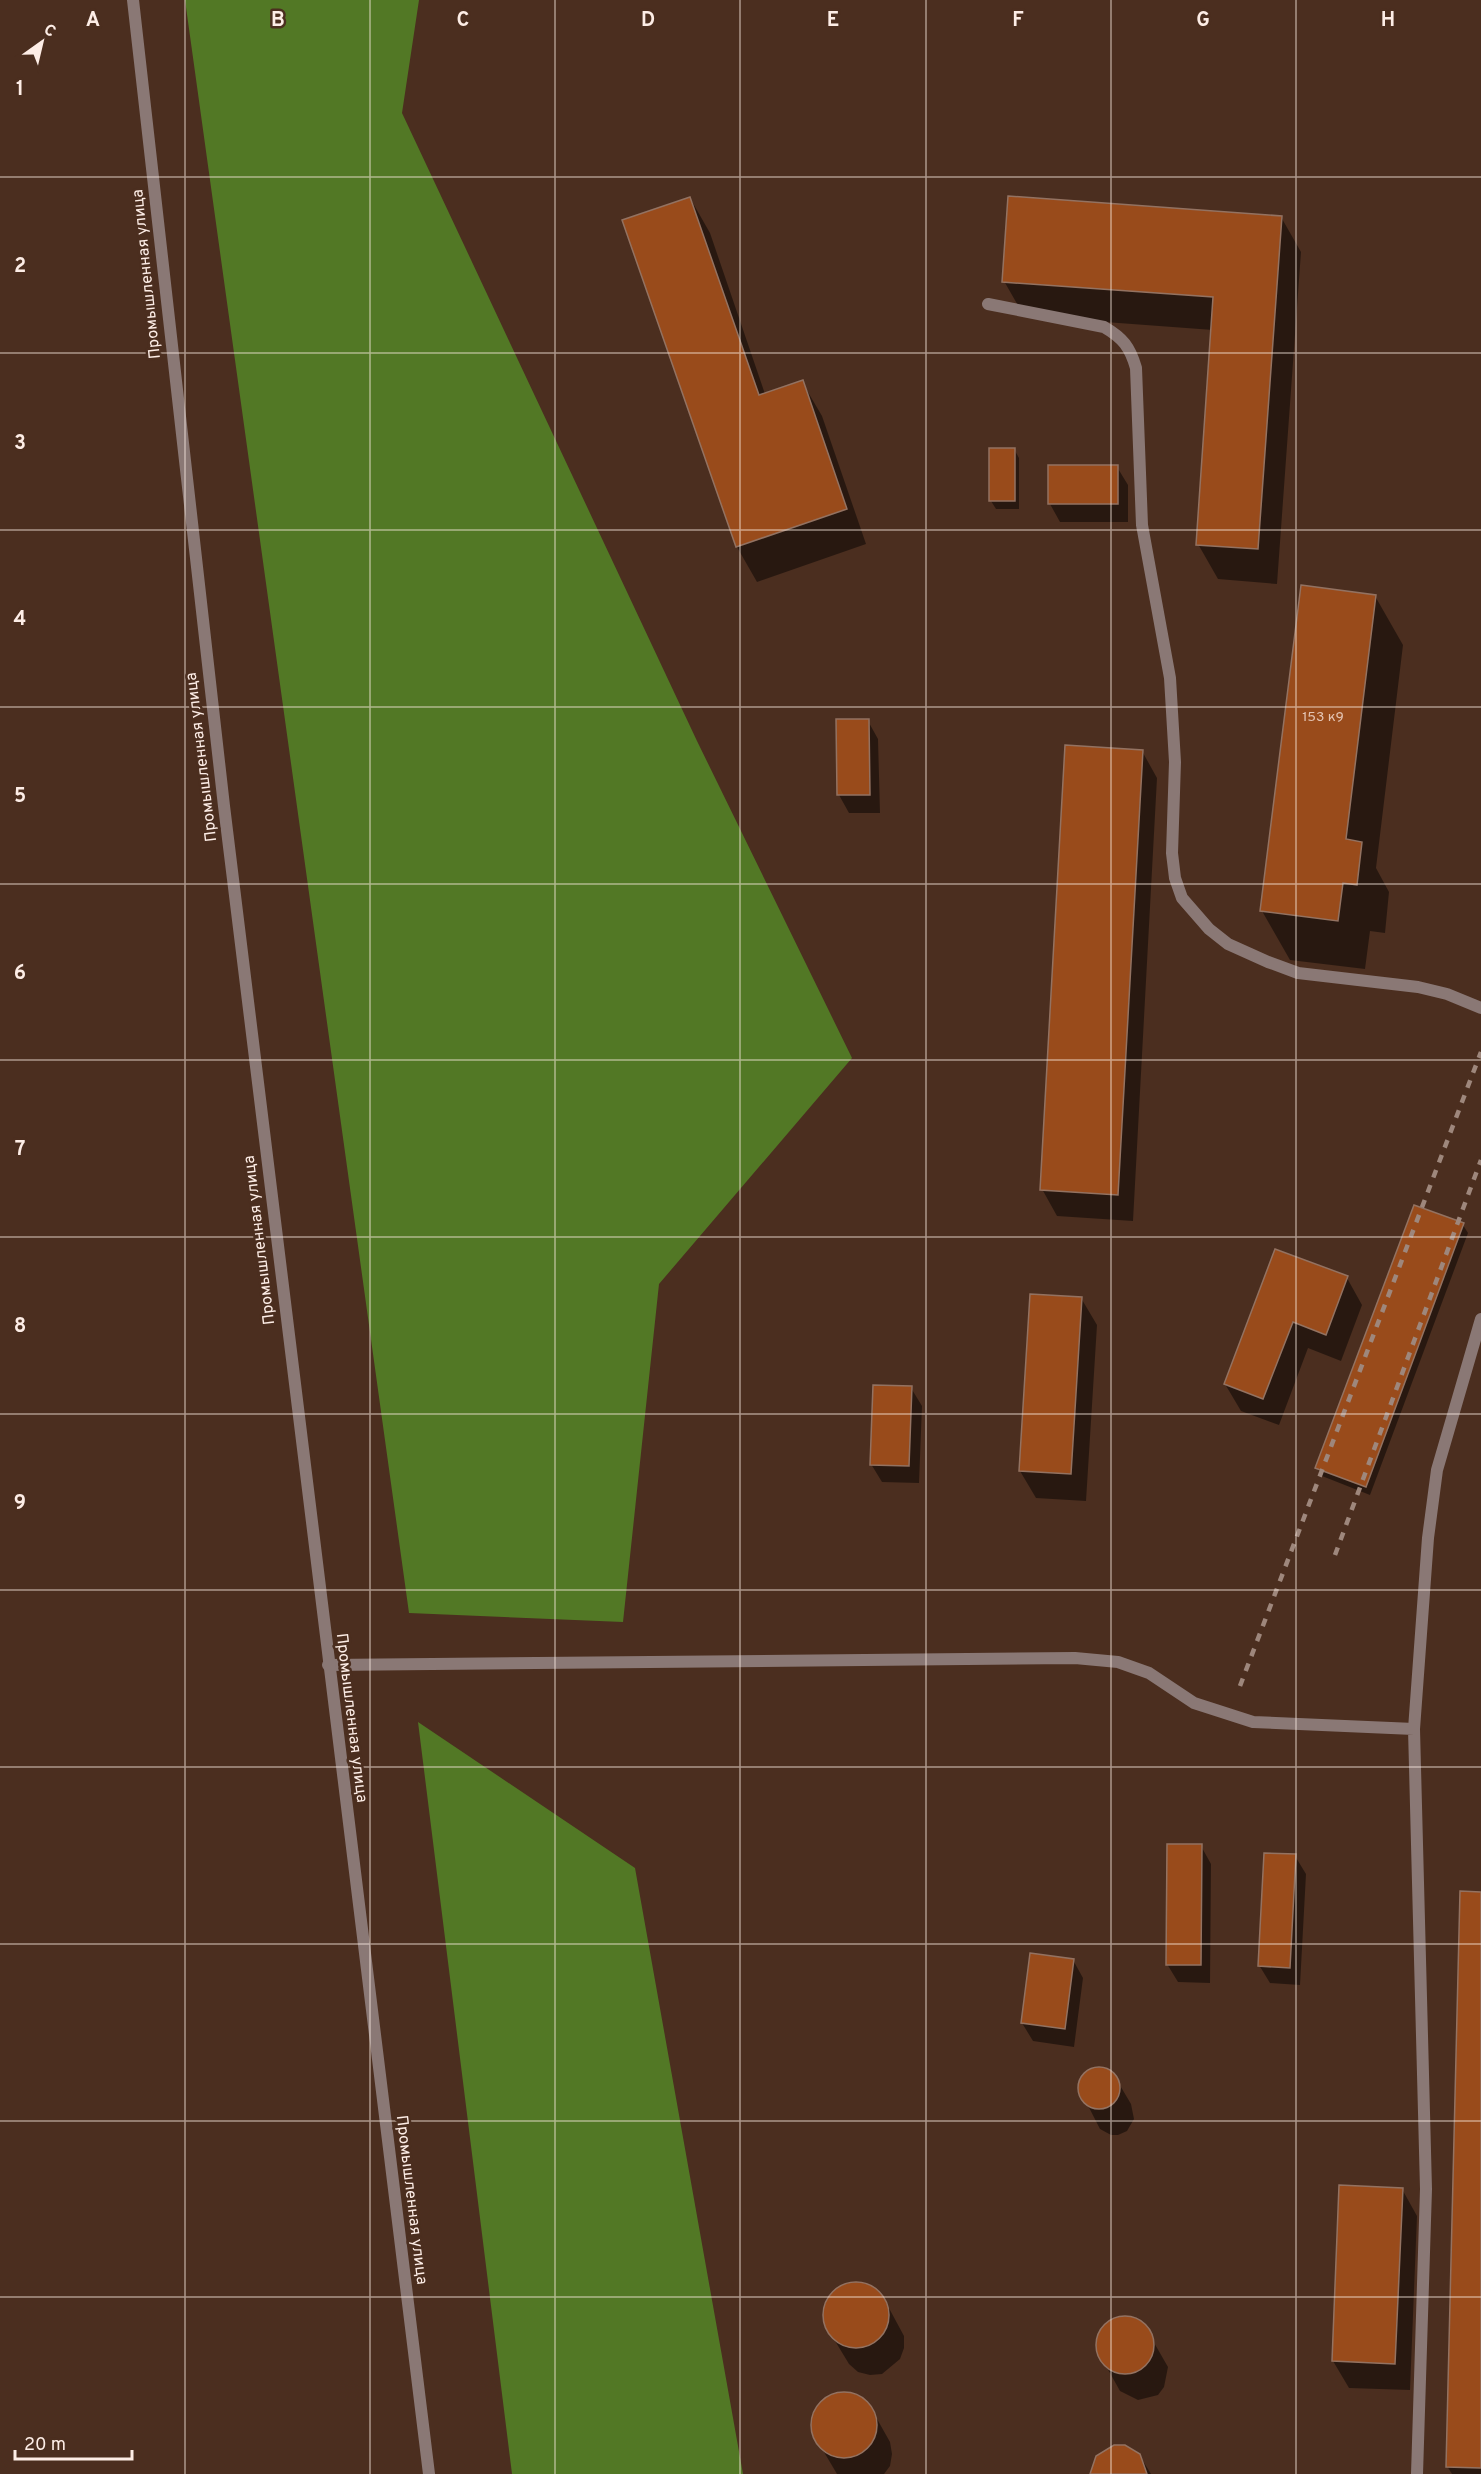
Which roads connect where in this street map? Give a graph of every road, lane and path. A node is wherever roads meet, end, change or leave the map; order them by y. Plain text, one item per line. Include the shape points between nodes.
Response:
1 (133, 0) edge
2 (988, 304) dead end
3 (1481, 1008) edge
4 (1481, 1319) edge
5 (328, 1665) junction
6 (1414, 1729) junction
7 (429, 2474) edge
8 (1417, 2474) edge

1 - 5 street, Промышленная улица via 224,806
2 - 3 street via 1104,327 1120,336 1131,350 1136,368 1142,525 1170,678 1175,762 1172,853 1182,898 1228,944 1268,962 1298,973 1418,987
4 - 6 street via 1436,1481
5 - 6 street via 1075,1658 1118,1662 1149,1673 1194,1703 1253,1722
5 - 7 street, Промышленная улица
6 - 8 street via 1426,2188

